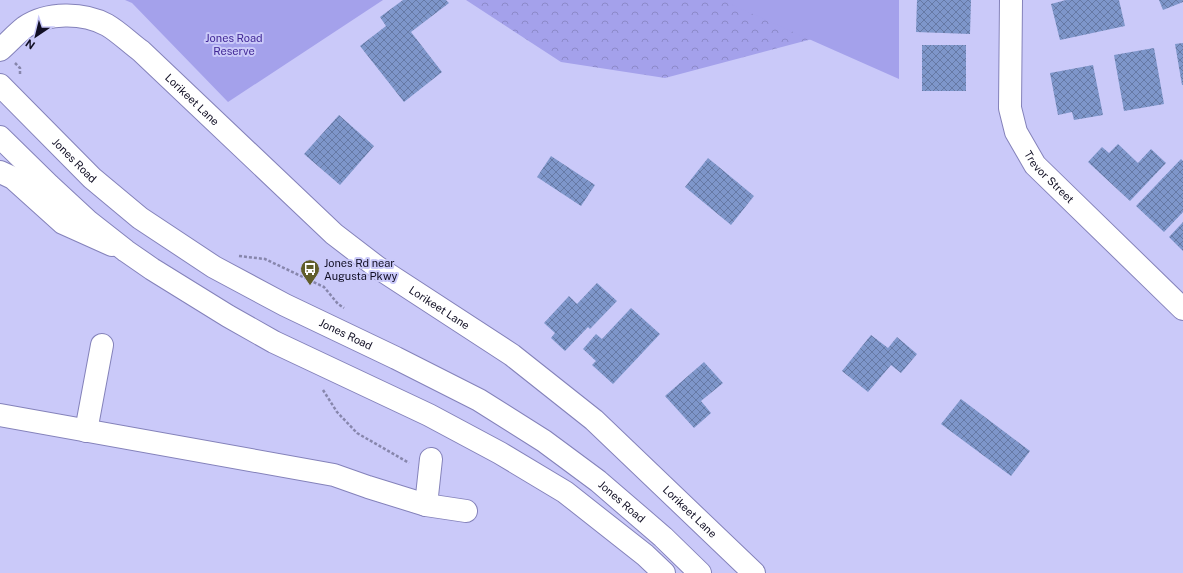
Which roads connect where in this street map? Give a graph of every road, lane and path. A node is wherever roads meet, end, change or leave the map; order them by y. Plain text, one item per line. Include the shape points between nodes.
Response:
1 (1011, 0) edge
2 (1, 50) edge
3 (20, 76) dead end
4 (0, 85) edge
5 (0, 138) edge
6 (0, 172) edge
7 (126, 251) junction
8 (233, 253) dead end
9 (1183, 309) edge
10 (348, 311) dead end
11 (102, 344) dead end
12 (321, 385) dead end
13 (0, 415) edge
14 (86, 431) junction
15 (430, 466) joint
16 (426, 505) junction
17 (466, 511) dead end
18 (664, 573) edge
19 (700, 573) edge
20 (754, 573) edge

1 - 9 street, Trevor Street via 1010,108 1016,132 1036,165
2 - 3 path via 20,68
2 - 20 street, Lorikeet Lane via 25,27 46,18 71,15 107,25 140,51 334,234 377,267 512,355 594,420
4 - 19 street, Jones Road via 92,178 140,218 221,270 285,306 479,400 544,440 598,481
5 - 7 street via 89,222
6 - 7 street via 13,178 63,223
7 - 18 street via 274,342 429,414 500,453 565,492
8 - 10 path via 239,256 265,258 324,287 338,304
11 - 14 street
12 - 15 path via 337,412 357,433 388,452
13 - 14 street
14 - 16 street via 334,474
15 - 16 street
16 - 17 street

